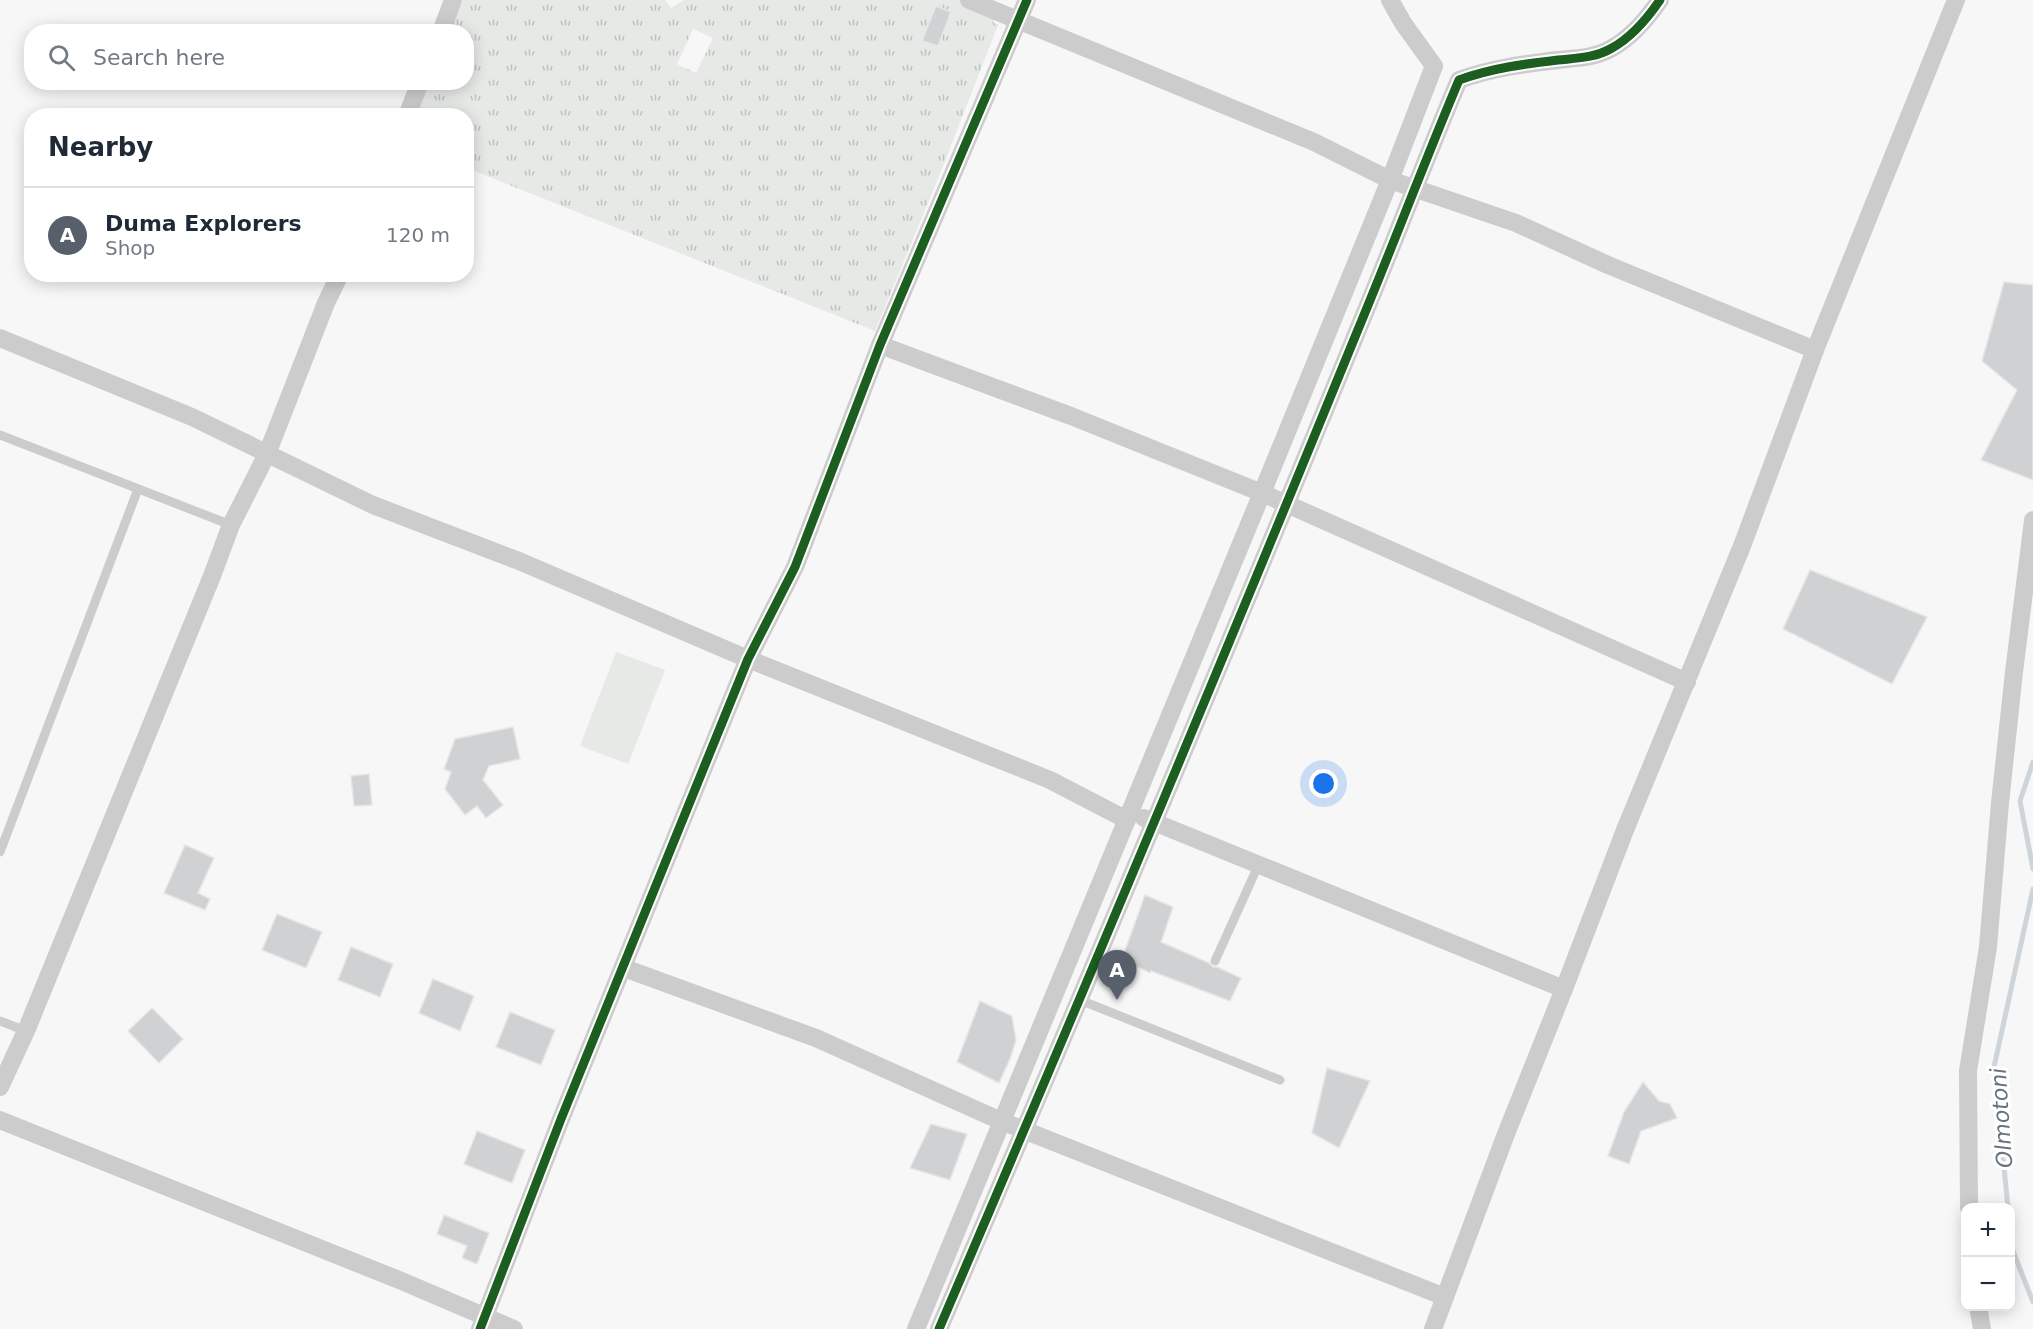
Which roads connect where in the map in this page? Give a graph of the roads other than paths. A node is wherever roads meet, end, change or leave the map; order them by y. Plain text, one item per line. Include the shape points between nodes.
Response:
1 (453, 0) edge
2 (969, 0) edge
3 (1028, 0) edge
4 (1390, 0) edge
5 (1660, 0) edge
6 (1956, 0) edge
7 (1019, 21) junction
8 (444, 24) edge
9 (1434, 66) junction
10 (1459, 80) junction
11 (417, 90) edge
12 (410, 108) edge
13 (1390, 180) junction
14 (1413, 189) junction
15 (336, 282) edge
16 (0, 338) edge
17 (880, 345) junction
18 (1815, 350) junction
19 (0, 435) edge
20 (267, 454) junction
21 (138, 489) junction
22 (1262, 493) junction
23 (1286, 503) junction
24 (2033, 520) edge
25 (231, 525) junction
26 (748, 659) junction
27 (1687, 682) junction
28 (1128, 816) junction
29 (1154, 822) junction
30 (0, 852) edge
31 (1258, 866) junction
32 (1215, 961) dead end
33 (624, 968) junction
34 (1564, 989) junction
35 (1080, 1000) junction
36 (0, 1021) edge
37 (26, 1031) junction
38 (1280, 1080) dead end
39 (0, 1087) edge
40 (0, 1120) edge
41 (1001, 1121) junction
42 (1024, 1130) junction
43 (1969, 1203) edge
44 (1445, 1297) junction
45 (1979, 1311) edge
46 (483, 1323) edge
47 (514, 1329) edge
48 (916, 1329) edge
49 (939, 1329) edge
50 (1432, 1329) edge
51 (1982, 1329) edge

1 - 8 street
2 - 7 street
3 - 7 street
4 - 9 street
5 - 10 street via 1646,20 1610,49 1584,58 1493,69
6 - 18 street
7 - 13 street via 1314,142
7 - 17 street
9 - 10 street
9 - 13 street
10 - 14 street
11 - 12 street
13 - 14 street
13 - 22 street
14 - 18 street via 1516,223
14 - 23 street
15 - 20 street
16 - 20 street via 192,417
17 - 22 street
17 - 26 street via 795,567
18 - 27 street
19 - 21 lane
20 - 25 street
20 - 26 street via 373,505 519,561
21 - 25 lane
21 - 30 lane
22 - 23 street
22 - 28 street
23 - 27 street
23 - 29 street
24 - 43 street via 2010,708 1988,947 1968,1071
25 - 37 street
26 - 28 street via 1050,780
26 - 33 street
27 - 34 street via 1624,830
28 - 29 street
28 - 41 street
29 - 31 street
29 - 35 street
31 - 32 lane
31 - 34 street
33 - 41 street via 816,1038
33 - 46 street
34 - 44 street
35 - 38 lane
35 - 42 street
36 - 37 lane
37 - 39 street
40 - 46 street
41 - 42 street
41 - 48 street
42 - 44 street
42 - 49 street
44 - 50 street
45 - 51 street
46 - 47 street

